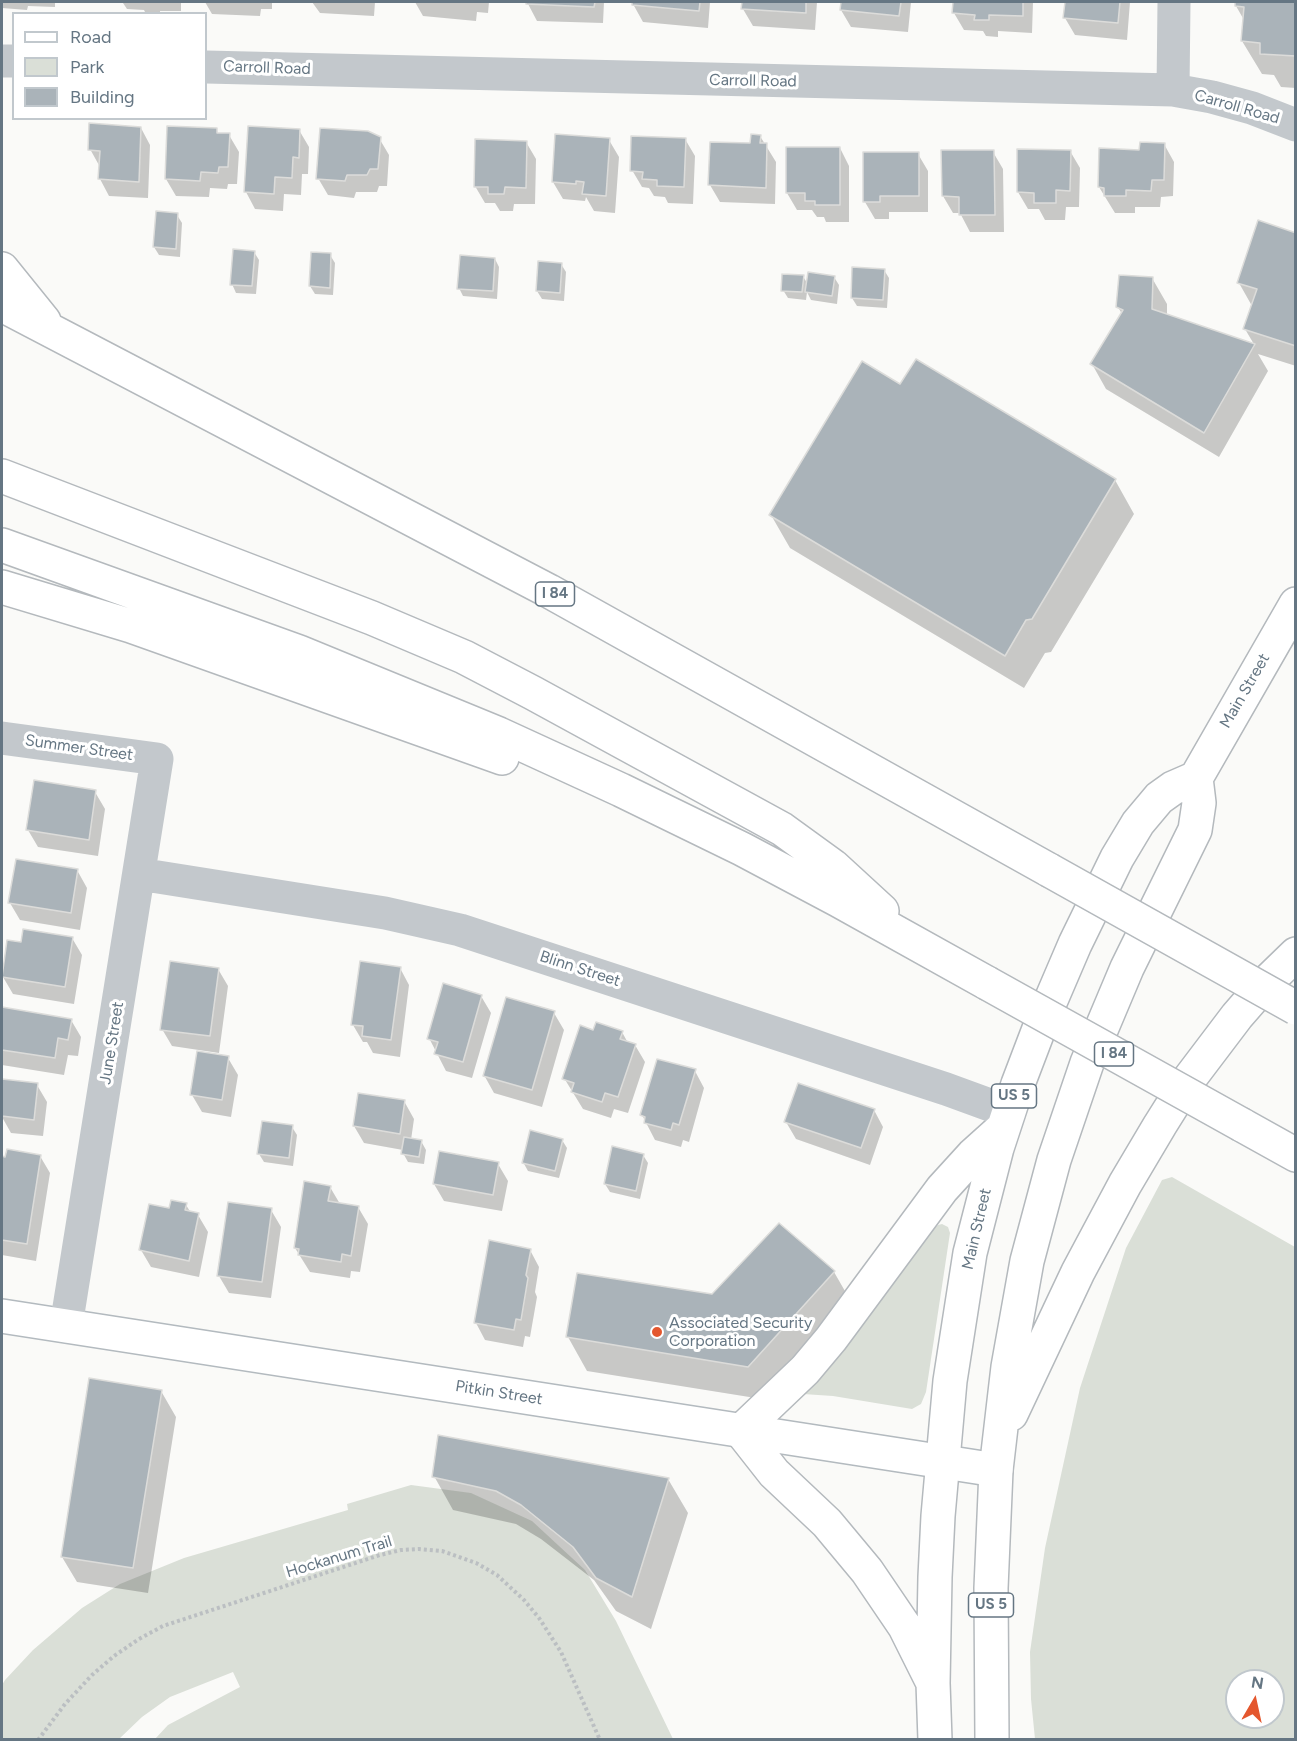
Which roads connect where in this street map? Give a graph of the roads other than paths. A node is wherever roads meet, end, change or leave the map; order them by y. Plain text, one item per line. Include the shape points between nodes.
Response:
1 (1174, 2) edge
2 (207, 67) edge
3 (1173, 90) junction
4 (1296, 124) edge
5 (2, 269) edge
6 (2, 305) edge
7 (53, 332) junction
8 (2, 476) edge
9 (2, 545) edge
10 (2, 587) edge
11 (1296, 604) edge
12 (2, 738) edge
13 (157, 759) joint
14 (1196, 778) junction
15 (704, 830) junction
16 (138, 874) junction
17 (908, 938) junction
18 (1296, 954) edge
19 (1296, 1008) edge
20 (1007, 1120) junction
21 (1296, 1155) edge
22 (2, 1316) edge
23 (66, 1326) junction
24 (741, 1431) junction
25 (997, 1456) junction
26 (942, 1462) junction
27 (933, 1683) junction
28 (935, 1740) edge
29 (993, 1740) edge

1 - 3 street
2 - 3 street, Carroll Road
3 - 4 street, Carroll Road via 1252,108
5 - 7 main road
6 - 7 main road, I 84
7 - 19 main road, I 84, bridge via 549,591
8 - 17 main road via 396,627 489,670 782,829 848,879
9 - 15 main road, I 84 via 371,680 499,734
10 - 15 main road via 220,657
11 - 14 main road, Main Street
12 - 13 street, Summer Street
13 - 16 street, June Street
14 - 20 main road, Main Street / US 5 via 1159,798 1117,858 1063,971
14 - 25 main road, US 5 via 1199,803 1195,830 1113,998 1054,1160 1020,1295
15 - 17 main road, I 84
16 - 20 street, Blinn Street via 385,913 460,930 946,1089
16 - 23 street, June Street
17 - 21 main road, I 84, bridge
18 - 25 main road via 1212,1047 1160,1125 1078,1272
20 - 24 main road via 942,1189 798,1379
20 - 26 main road, Main Street / US 5 via 966,1274
22 - 23 main road, Pitkin Street
23 - 24 main road, Pitkin Street
24 - 26 main road, Pitkin Street
24 - 27 main road via 770,1468 827,1523 867,1571 905,1627
25 - 26 main road, Pitkin Street
25 - 29 main road, US 5 via 991,1599
26 - 27 main road, Main Street / US 5
27 - 28 main road, Main Street / US 5

